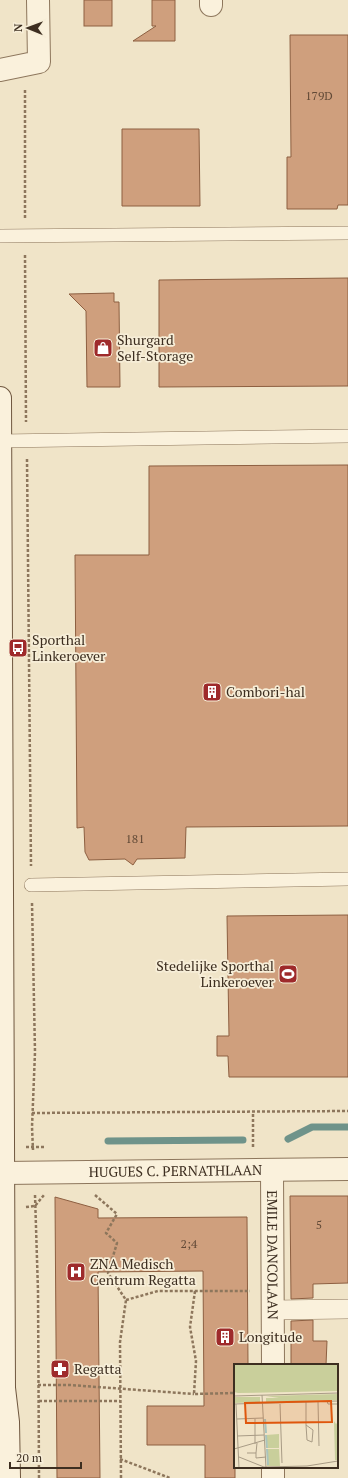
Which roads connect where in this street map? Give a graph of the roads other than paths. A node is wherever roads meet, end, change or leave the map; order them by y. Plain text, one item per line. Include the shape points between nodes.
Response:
1 (38, 0) edge
2 (0, 70) edge
3 (348, 233) edge
4 (0, 236) edge
5 (0, 398) edge
6 (348, 436) edge
7 (0, 441) edge
8 (348, 879) edge
9 (32, 885) road end
10 (348, 1169) edge
11 (262, 1170) junction
12 (1, 1174) edge
13 (273, 1300) junction
14 (348, 1309) edge
15 (273, 1364) edge
16 (9, 1478) edge

1 - 2 main road via 39,62
3 - 4 lane
5 - 7 main road
6 - 7 lane
7 - 12 main road
8 - 9 lane
10 - 11 main road, HUGUES C. PERNATHLAAN
11 - 12 main road, HUGUES C. PERNATHLAAN
11 - 13 main road, EMILE DANCOLAAN
12 - 16 main road via 4,1388 8,1422
13 - 14 street
13 - 15 main road, EMILE DANCOLAAN

